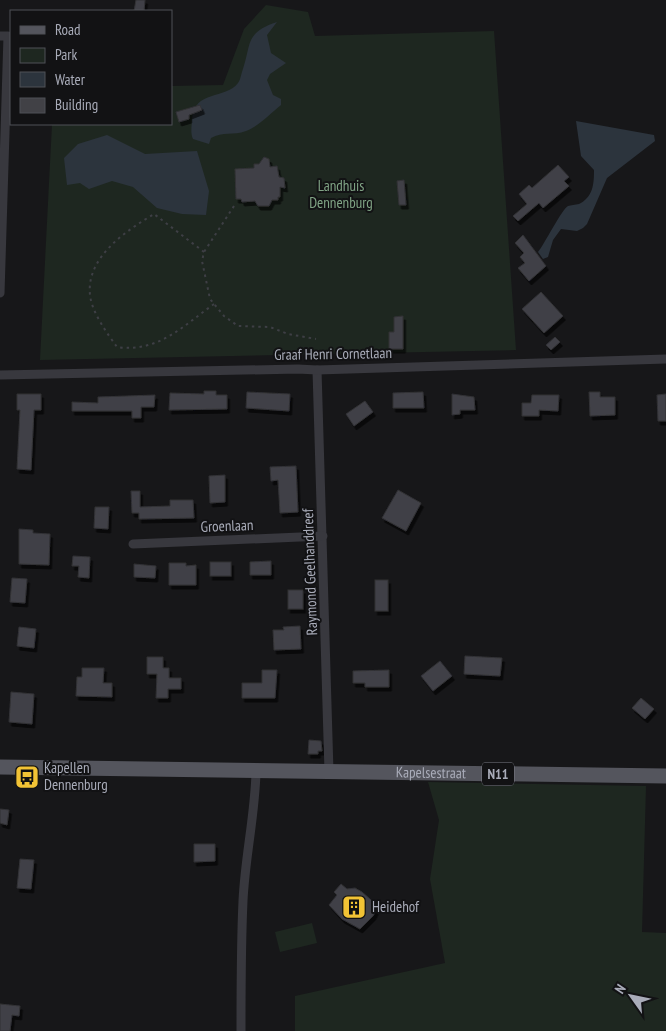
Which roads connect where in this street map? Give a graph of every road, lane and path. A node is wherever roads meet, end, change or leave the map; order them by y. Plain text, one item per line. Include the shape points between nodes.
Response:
1 (0, 36) edge
2 (234, 206) dead end
3 (204, 252) junction
4 (0, 293) edge
5 (214, 304) junction
6 (316, 339) dead end
7 (666, 359) edge
8 (317, 370) junction
9 (0, 375) edge
10 (322, 536) junction
11 (133, 544) dead end
12 (0, 767) edge
13 (256, 772) junction
14 (329, 772) junction
15 (666, 776) edge
16 (241, 1031) edge

1 - 4 street via 8,36
2 - 3 path
3 - 5 path via 202,261 206,287
3 - 5 path via 154,214 110,246 94,269 90,296 117,347 126,348 144,347 166,340
5 - 6 path via 238,326 270,327
7 - 8 street, Graaf Henri Cornetlaan
8 - 9 street, Graaf Henri Cornetlaan
8 - 10 street, Raymond Geelhanddreef
10 - 11 street, Groenlaan
10 - 14 street, Raymond Geelhanddreef
12 - 13 main road, Kapelsestraat / N11
13 - 14 main road, Kapelsestraat / N11
13 - 16 street via 243,901
14 - 15 main road, Kapelsestraat / N11

